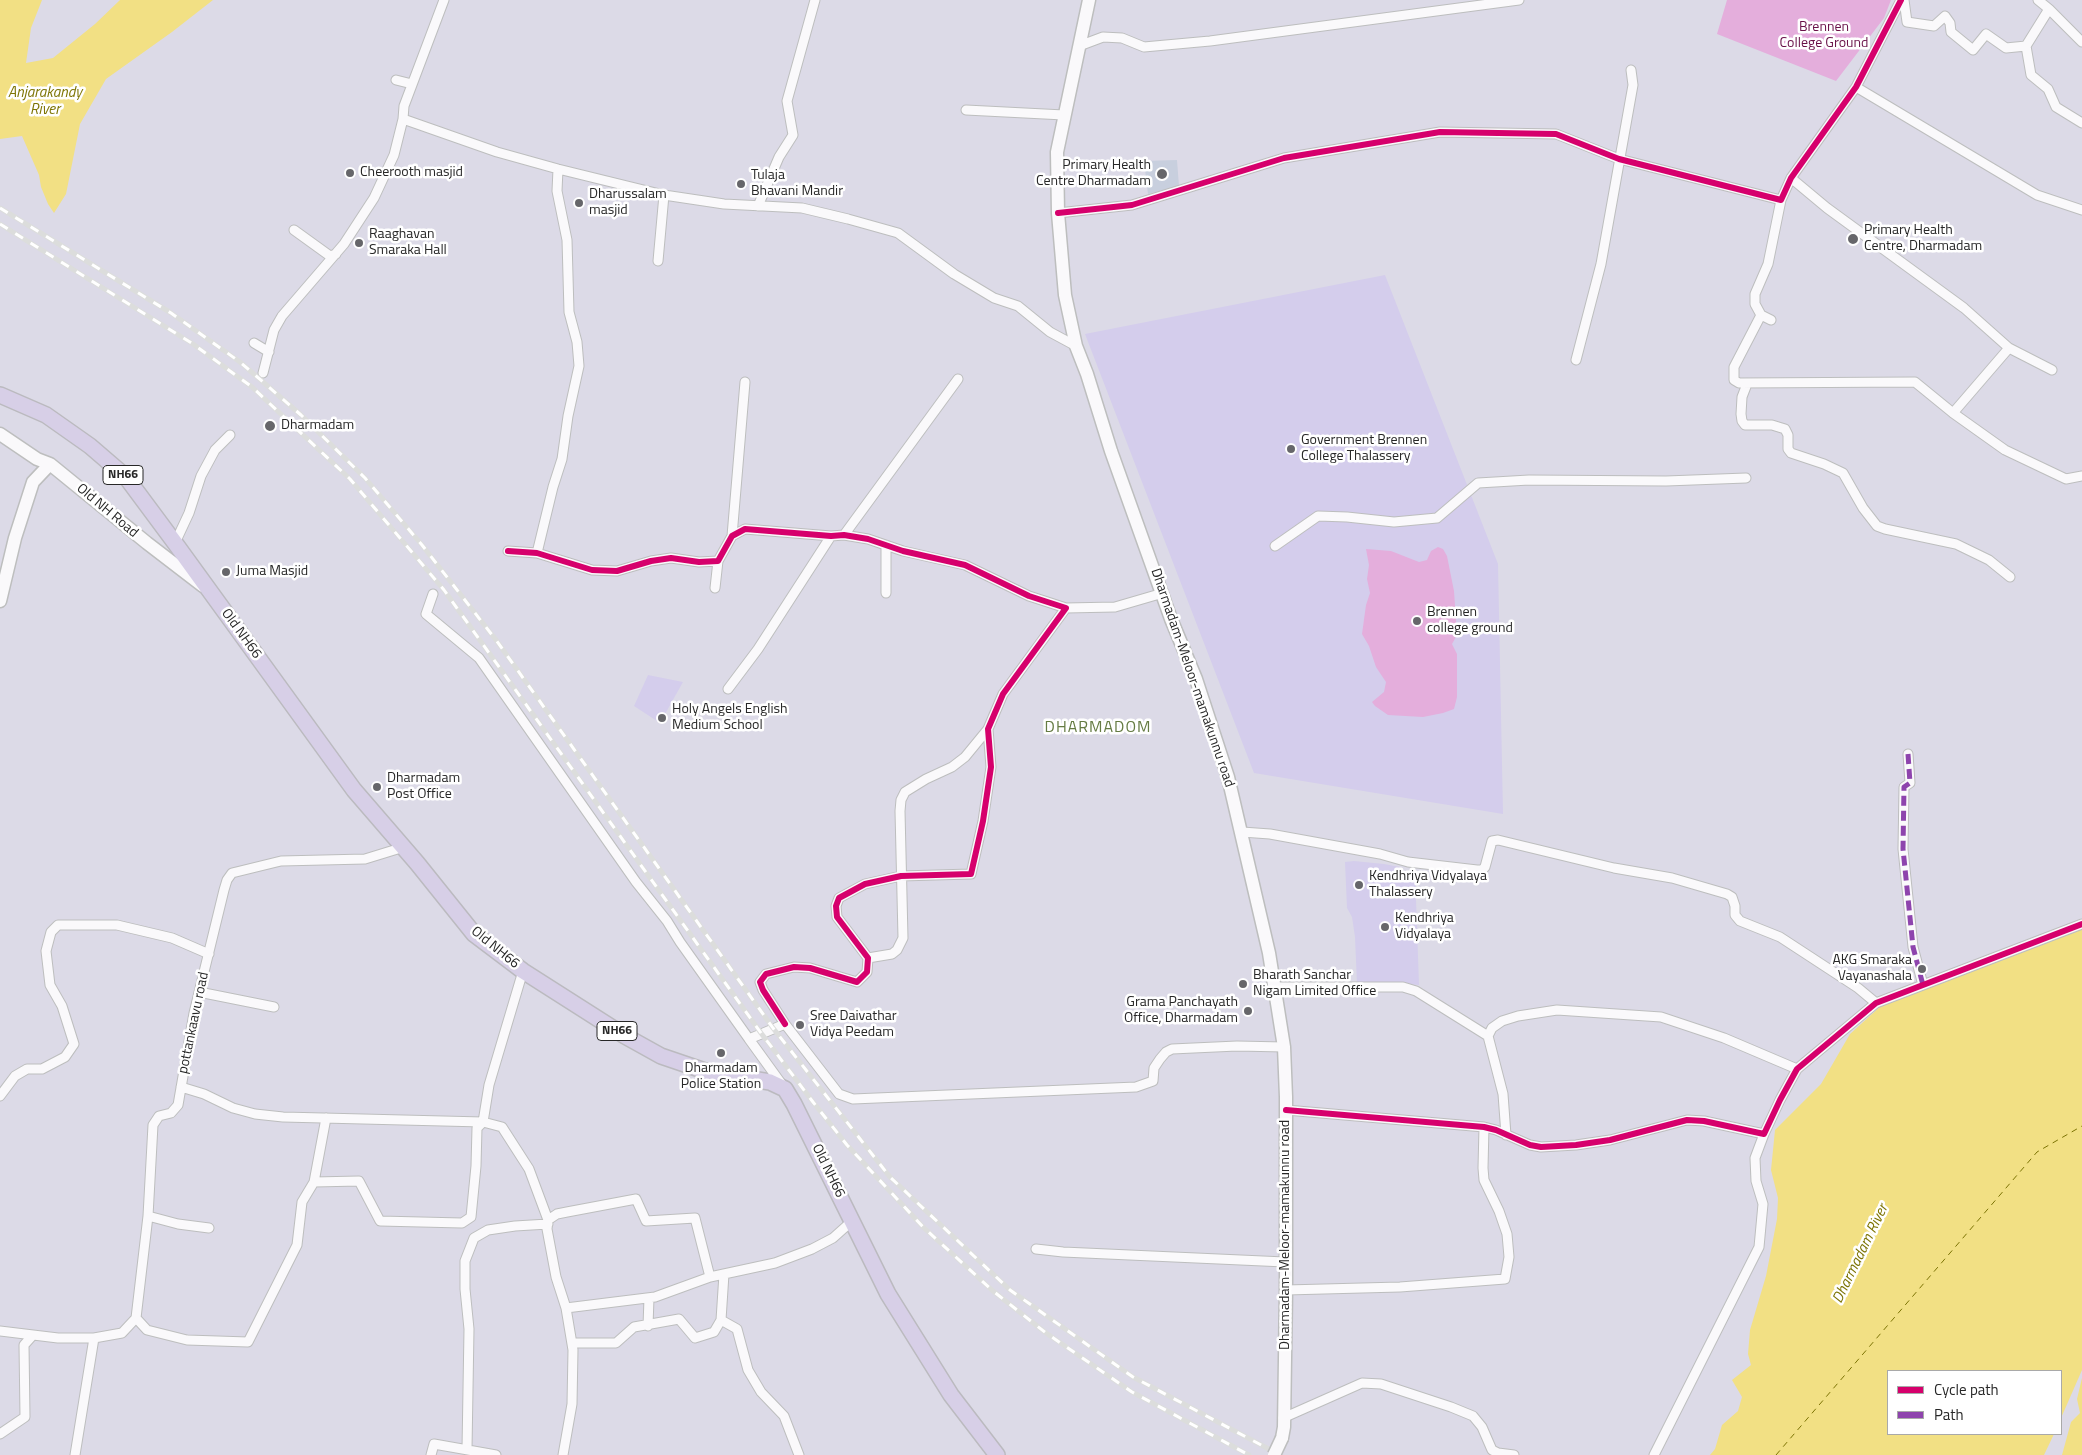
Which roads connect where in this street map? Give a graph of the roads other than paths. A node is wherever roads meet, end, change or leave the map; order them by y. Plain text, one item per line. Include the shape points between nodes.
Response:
1 (444, 0) edge
2 (815, 0) edge
3 (1089, 0) edge
4 (1519, 0) edge
5 (1903, 0) edge
6 (2038, 0) edge
7 (1445, 4) edge
8 (2049, 9) junction
9 (2082, 42) edge
10 (1078, 46) junction
11 (2026, 46) junction
12 (1631, 70) dead end
13 (396, 80) dead end
14 (412, 84) junction
15 (1856, 87) junction
16 (966, 110) dead end
17 (1064, 115) junction
18 (403, 119) junction
19 (2082, 123) edge
20 (1619, 159) junction
21 (558, 169) junction
22 (1790, 178) junction
23 (664, 195) junction
24 (1781, 200) junction
25 (758, 206) junction
26 (2082, 210) edge
27 (1058, 213) junction
28 (294, 230) dead end
29 (336, 254) junction
30 (658, 262) dead end
31 (1761, 315) junction
32 (1771, 320) dead end
33 (254, 343) dead end
34 (1076, 346) junction
35 (2009, 348) junction
36 (269, 352) junction
37 (1576, 360) dead end
38 (2052, 370) dead end
39 (263, 373) dead end
40 (958, 379) dead end
41 (745, 382) dead end
42 (1747, 384) junction
43 (0, 395) edge
44 (1953, 414) junction
45 (0, 434) edge
46 (230, 435) dead end
47 (50, 464) junction
48 (2082, 476) edge
49 (1746, 478) dead end
50 (844, 535) junction
51 (732, 536) junction
52 (831, 536) junction
53 (175, 543) junction
54 (886, 544) junction
55 (1275, 546) dead end
56 (508, 551) dead end
57 (537, 553) junction
58 (718, 561) junction
59 (2010, 577) dead end
60 (715, 588) dead end
61 (211, 592) junction
62 (886, 593) dead end
63 (1163, 593) junction
64 (433, 594) dead end
65 (0, 601) edge
66 (1066, 608) junction
67 (728, 689) dead end
68 (988, 729) junction
69 (1908, 754) dead end
70 (1242, 832) junction
71 (404, 847) junction
72 (901, 876) junction
73 (2082, 924) edge
74 (210, 954) junction
75 (868, 958) junction
76 (523, 971) junction
77 (1923, 985) junction
78 (1275, 987) junction
79 (199, 992) junction
80 (1876, 1003) junction
81 (274, 1007) dead end
82 (785, 1024) junction
83 (1488, 1036) junction
84 (749, 1039) junction
85 (1284, 1047) junction
86 (1797, 1069) junction
87 (180, 1086) junction
88 (785, 1089) junction
89 (0, 1096) edge
90 (1286, 1110) junction
91 (326, 1118) junction
92 (482, 1122) junction
93 (1484, 1127) junction
94 (1764, 1134) junction
95 (1506, 1135) junction
96 (314, 1182) junction
97 (148, 1216) junction
98 (852, 1221) junction
99 (548, 1222) junction
100 (209, 1228) dead end
101 (1036, 1249) dead end
102 (1286, 1262) junction
103 (724, 1274) junction
104 (710, 1278) junction
105 (1286, 1290) junction
106 (649, 1298) junction
107 (566, 1308) junction
108 (136, 1318) junction
109 (721, 1320) junction
110 (648, 1326) junction
111 (0, 1331) edge
112 (33, 1336) junction
113 (94, 1338) junction
114 (572, 1343) junction
115 (1283, 1418) junction
116 (0, 1434) edge
117 (467, 1449) junction
118 (992, 1453) edge
119 (75, 1455) edge
120 (430, 1455) edge
121 (483, 1455) edge
122 (496, 1455) edge
123 (563, 1455) edge
124 (799, 1455) edge
125 (1274, 1455) edge
126 (1514, 1455) edge
127 (1654, 1455) edge

1 - 14 street
2 - 25 street via 787,101 793,135 779,157
3 - 10 main road, Dharmadam-Meloor-mamakunnu road
4 - 7 street
5 - 11 street via 1906,22 1934,26 1945,16 1951,32 1973,50 1986,34 2006,48
5 - 15 street
6 - 8 street
7 - 10 street via 1200,42 1144,47 1122,38 1103,37
8 - 9 street
8 - 11 street
10 - 17 main road, Dharmadam-Meloor-mamakunnu road
11 - 19 street via 2032,75 2048,89 2056,107
12 - 20 street via 1633,85
13 - 14 street
14 - 18 street
15 - 22 street
15 - 26 street via 2037,195
16 - 17 street
17 - 27 main road, Dharmadam-Meloor-mamakunnu road via 1057,152
18 - 21 street via 497,152
18 - 29 street via 394,154 374,198
20 - 24 street
20 - 27 street via 1556,134 1440,132 1284,158 1132,205
20 - 37 street via 1601,264
21 - 23 street
21 - 57 street via 557,192 567,240 569,312 577,342 578,366 562,459
22 - 24 street
22 - 35 street via 1964,308
23 - 25 street
23 - 30 street
24 - 31 street via 1768,264 1755,294 1754,304
25 - 34 street via 802,208 898,233 954,274 994,298 1018,306 1050,332
27 - 34 main road, Dharmadam-Meloor-mamakunnu road via 1066,295
28 - 29 street via 330,256
29 - 36 street via 282,316 274,330
31 - 32 street
31 - 42 street via 1734,366 1734,380
33 - 36 street
34 - 63 main road, Dharmadam-Meloor-mamakunnu road
35 - 38 street
35 - 44 street
36 - 39 street
40 - 50 street
41 - 51 street
42 - 44 street via 1915,382
42 - 59 street via 1741,414 1745,425 1772,425 1785,429 1788,449 1843,474 1877,526 1956,544 1990,560
43 - 53 main road, Old NH66 / NH66 via 46,415 90,446 126,477
44 - 48 street via 2005,450 2066,479
45 - 47 main road, Old NH Road
46 - 53 street via 215,450 201,476
47 - 61 main road, Old NH Road
47 - 65 main road via 33,482
49 - 55 street via 1530,480 1478,484 1438,518 1394,522 1318,516
50 - 52 street
50 - 54 street
51 - 52 street via 737,531 753,528
51 - 58 street
52 - 67 street via 758,650
53 - 61 main road, Old NH66 / NH66
54 - 62 street
54 - 66 street via 965,565 1029,596
56 - 57 street
57 - 58 street via 592,570 617,571 671,558
58 - 60 street
61 - 71 main road, Old NH66 / NH66 via 354,790
63 - 66 street via 1114,607
63 - 70 main road, Dharmadam-Meloor-mamakunnu road via 1196,679
64 - 84 street via 426,614 479,658
66 - 68 street via 1003,694
68 - 72 street via 965,757 952,767 905,792 900,811
68 - 72 street via 991,767 971,874
69 - 77 street via 1910,783 1904,787 1903,849 1913,947
70 - 78 main road, Dharmadam-Meloor-mamakunnu road
70 - 80 street via 1270,834 1408,862 1477,870 1485,867 1492,841 1498,840 1614,868 1672,878 1732,897 1735,915 1740,921 1780,937
71 - 74 street, pottankaavu road via 365,860 281,861 232,873 224,890
71 - 76 main road, Old NH66 / NH66 via 474,934
72 - 75 street via 901,944 892,954
72 - 75 street via 866,884 839,898 837,917
73 - 77 street
74 - 79 street, pottankaavu road
74 - 89 street via 172,938 117,926 58,925 51,932 46,951 50,984 62,1006 74,1044 65,1057 42,1069 27,1069 15,1076
75 - 82 street via 867,972 857,982 810,968 794,967 762,977 763,990
76 - 88 main road, Old NH66 / NH66 via 661,1056 708,1072 770,1082
76 - 92 street
77 - 80 street
78 - 83 street via 1403,987 1416,991
78 - 85 main road, Dharmadam-Meloor-mamakunnu road
79 - 81 street
79 - 87 street, pottankaavu road
80 - 86 street
82 - 84 street
82 - 85 street via 838,1094 853,1099 1136,1087 1153,1081 1154,1068 1172,1049
83 - 86 street via 1492,1028 1502,1021 1557,1010 1662,1017 1732,1041
83 - 95 street via 1503,1094
84 - 88 street
85 - 90 main road, Dharmadam-Meloor-mamakunnu road
86 - 94 street
87 - 91 street via 255,1114
87 - 97 street, pottankaavu road via 178,1105 171,1112 158,1116 153,1124
88 - 98 main road, Old NH66
90 - 93 street
90 - 102 main road, Dharmadam-Meloor-mamakunnu road
91 - 92 street
91 - 96 street
92 - 96 street via 477,1128 471,1217 462,1223 380,1221 359,1181
92 - 99 street via 502,1127 529,1169
93 - 95 street
93 - 105 street via 1484,1180 1506,1234 1509,1257 1505,1279 1400,1288
94 - 95 street via 1687,1120 1610,1140 1556,1147 1530,1145
94 - 127 street via 1755,1158 1756,1181 1763,1204 1758,1247
96 - 108 street via 302,1202 297,1245 248,1342 188,1340 147,1330
97 - 100 street
97 - 108 street, pottankaavu road
98 - 103 street via 833,1238 812,1250 775,1263
98 - 118 main road, Old NH66 via 888,1294
99 - 104 street via 557,1214 636,1199 646,1221 695,1218
99 - 107 street via 556,1277
99 - 117 street via 488,1230 474,1238 465,1261 469,1329
101 - 102 street
102 - 105 main road, Dharmadam-Meloor-mamakunnu road
103 - 104 street
103 - 109 street
104 - 106 street
105 - 115 main road, Dharmadam-Meloor-mamakunnu road
106 - 107 street
106 - 110 street
107 - 114 street
108 - 113 street via 122,1332
109 - 110 street via 714,1332 695,1338 679,1320
109 - 124 street via 737,1330 748,1370 761,1392 784,1416
110 - 114 street via 634,1327 616,1343
111 - 112 street
112 - 113 street
112 - 116 street via 24,1345 25,1417
113 - 119 street
114 - 123 street via 572,1404
115 - 125 main road, Dharmadam-Meloor-mamakunnu road, bridge via 1282,1438
115 - 126 street via 1362,1383 1381,1384 1473,1416 1492,1450
117 - 120 street via 434,1444
117 - 121 street
121 - 122 street

